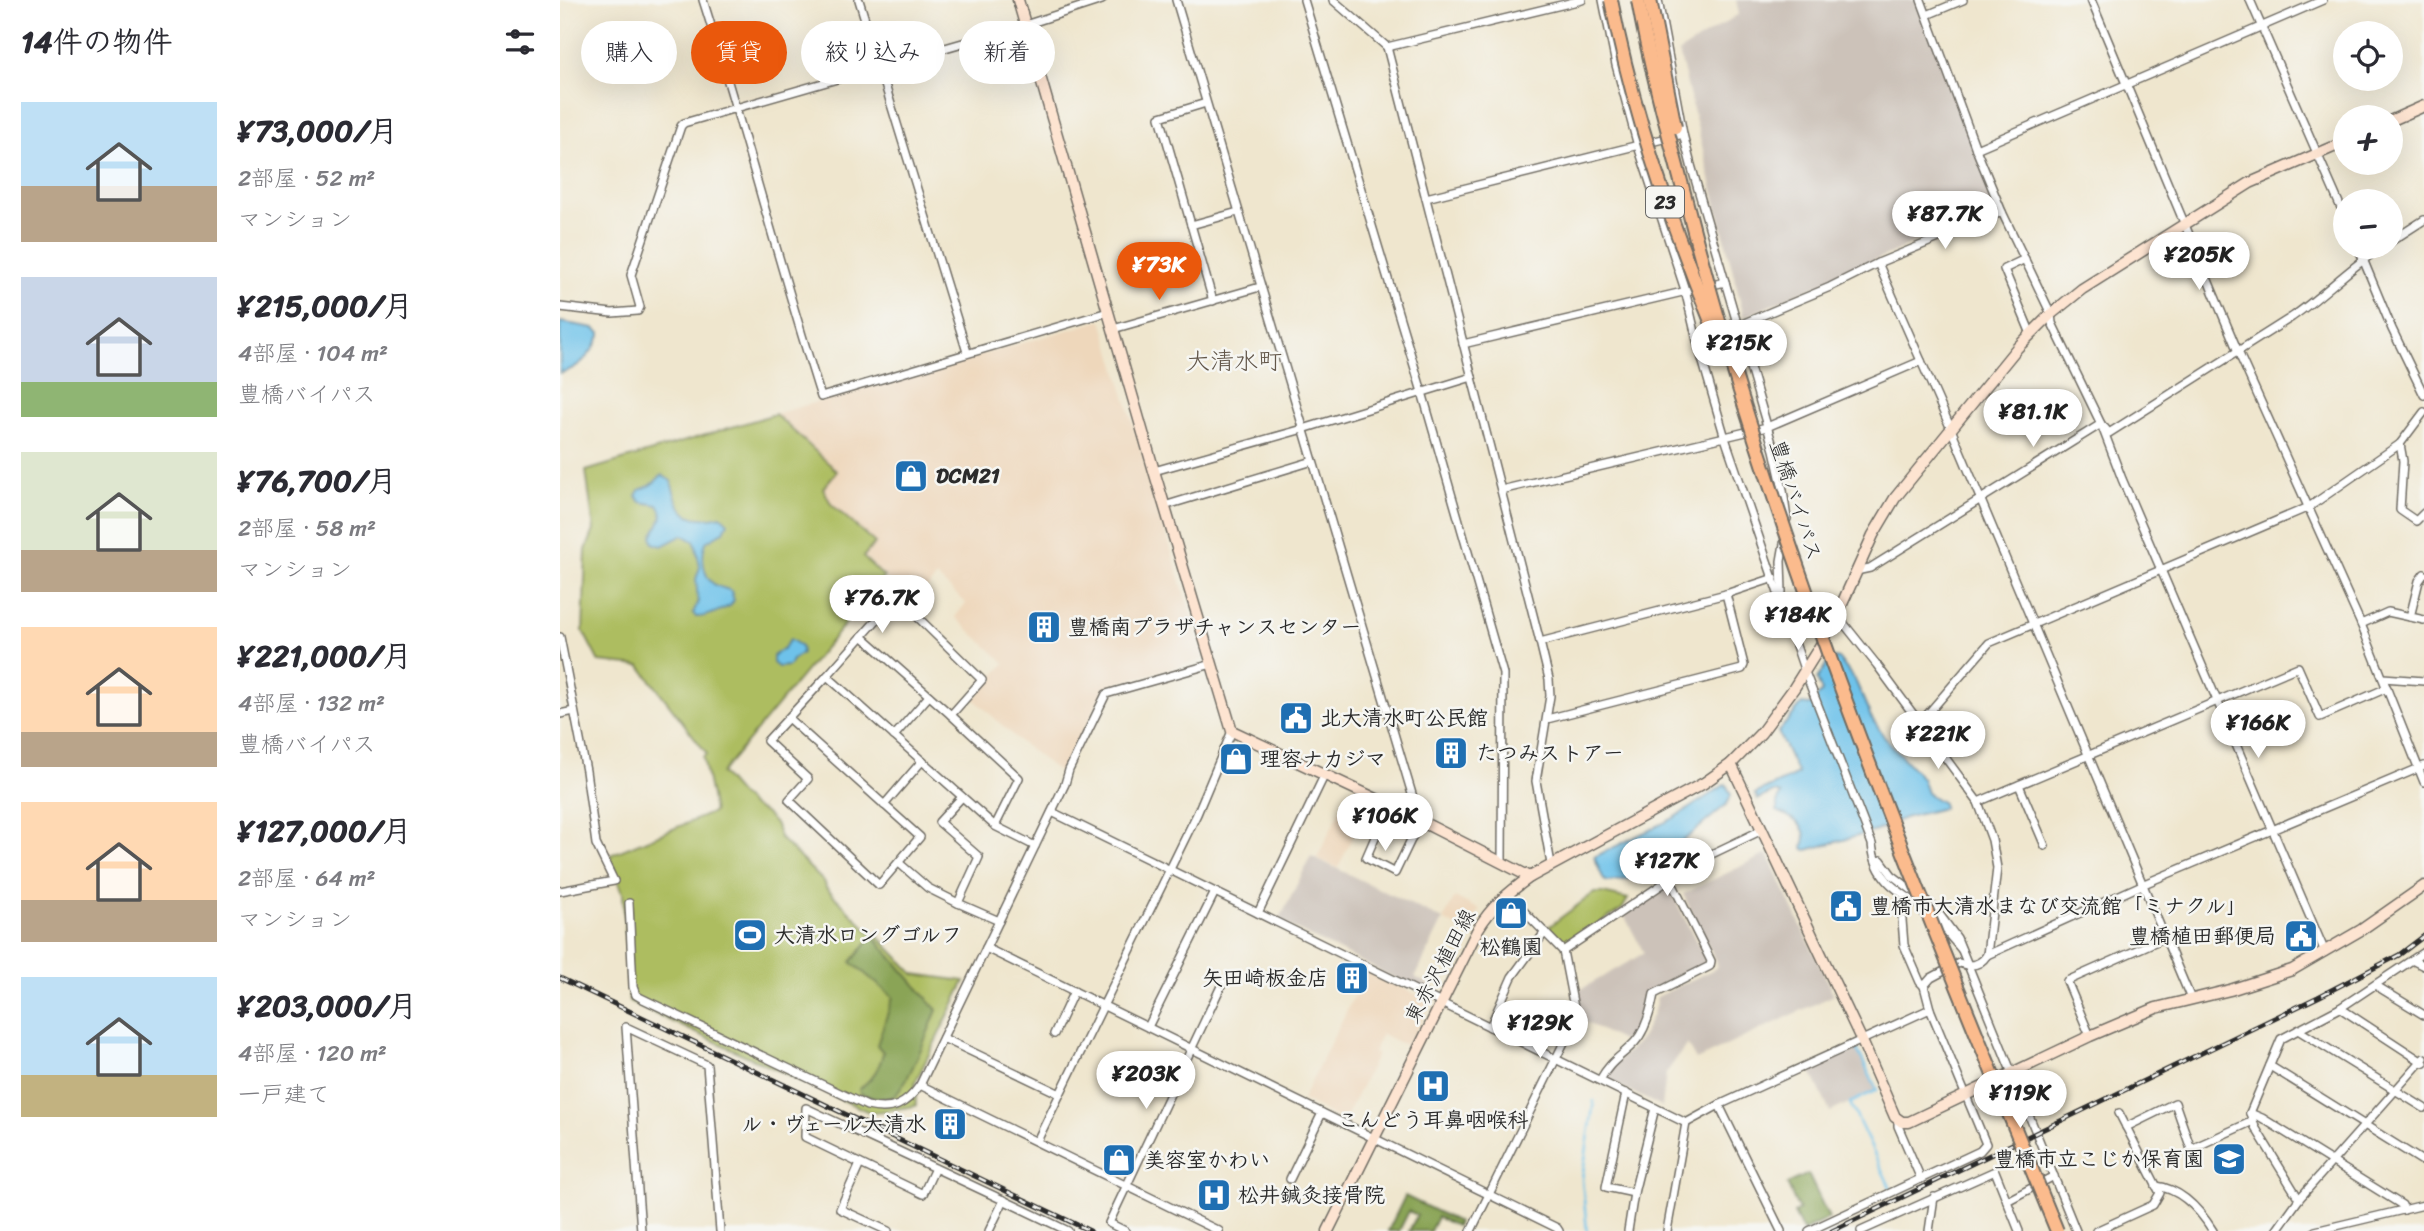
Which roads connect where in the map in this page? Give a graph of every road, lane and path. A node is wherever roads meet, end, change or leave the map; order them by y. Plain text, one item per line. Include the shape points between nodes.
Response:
1 (703, 0) edge
2 (859, 0) edge
3 (1018, 0) edge
4 (1102, 0) edge
5 (1176, 0) edge
6 (1304, 0) edge
7 (1333, 0) edge
8 (1582, 0) edge
9 (1603, 0) edge
10 (1611, 0) edge
11 (1638, 0) edge
12 (1650, 0) edge
13 (1658, 0) edge
14 (1921, 0) edge
15 (1963, 0) edge
16 (2091, 0) edge
17 (2250, 0) edge
18 (2323, 0) edge
19 (1927, 15) junction
20 (866, 21) edge
21 (1024, 21) edge
22 (1037, 21) edge
23 (2262, 26) junction
24 (1387, 47) junction
25 (823, 84) edge
26 (886, 84) edge
27 (1042, 84) edge
28 (2126, 84) junction
29 (1206, 103) junction
30 (2424, 106) edge
31 (738, 109) junction
32 (2403, 115) edge
33 (1683, 134) junction
34 (1638, 146) junction
35 (2333, 148) edge
36 (1976, 149) junction
37 (2319, 154) junction
38 (1675, 158) junction
39 (2334, 189) edge
40 (1426, 198) junction
41 (1238, 212) junction
42 (2002, 212) junction
43 (2424, 220) edge
44 (2186, 223) junction
45 (1191, 225) junction
46 (2403, 234) edge
47 (2025, 259) junction
48 (2363, 259) joint
49 (1878, 263) junction
50 (1725, 282) junction
51 (1260, 287) junction
52 (1685, 290) junction
53 (1213, 301) junction
54 (560, 307) edge
55 (1108, 312) junction
56 (2051, 314) junction
57 (1737, 326) junction
58 (1114, 329) junction
59 (2032, 334) junction
60 (1463, 344) junction
61 (2238, 350) junction
62 (967, 352) junction
63 (1921, 361) junction
64 (1472, 377) junction
65 (1422, 392) junction
66 (1742, 396) junction
67 (2424, 396) edge
68 (2424, 412) edge
69 (2101, 424) junction
70 (1767, 426) junction
71 (1303, 429) junction
72 (1951, 429) junction
73 (1725, 438) junction
74 (2400, 444) junction
75 (1312, 461) junction
76 (1154, 471) junction
77 (1501, 490) junction
78 (1980, 498) junction
79 (1164, 506) junction
80 (2309, 507) junction
81 (2424, 513) edge
82 (2162, 570) junction
83 (1856, 571) junction
84 (2424, 574) edge
85 (1774, 578) junction
86 (1726, 594) junction
87 (1785, 610) junction
88 (1837, 615) junction
89 (2410, 617) junction
90 (2424, 620) edge
91 (2033, 623) junction
92 (2361, 624) junction
93 (862, 636) junction
94 (560, 637) edge
95 (1540, 642) junction
96 (1212, 664) junction
97 (1805, 672) junction
98 (827, 676) junction
99 (2383, 678) junction
100 (2424, 681) edge
101 (2387, 688) junction
102 (929, 696) junction
103 (2218, 701) junction
104 (574, 711) junction
105 (560, 714) edge
106 (951, 715) junction
107 (788, 718) junction
108 (1547, 719) junction
109 (1920, 723) junction
110 (1232, 731) junction
111 (894, 736) junction
112 (2088, 755) junction
113 (922, 761) junction
114 (1731, 764) junction
115 (2421, 767) edge
116 (1325, 774) junction
117 (2424, 782) edge
118 (2019, 785) junction
119 (962, 797) junction
120 (1978, 802) junction
121 (884, 805) junction
122 (1389, 805) junction
123 (1052, 812) junction
124 (1420, 821) junction
125 (995, 826) junction
126 (1762, 830) junction
127 (2272, 830) junction
128 (1035, 846) junction
129 (2045, 846) dead end
130 (1502, 862) junction
131 (898, 863) junction
132 (1551, 864) junction
133 (1169, 870) junction
134 (1530, 877) junction
135 (1670, 879) junction
136 (2144, 884) junction
137 (2424, 886) edge
138 (560, 891) edge
139 (1215, 892) junction
140 (1507, 894) junction
141 (629, 903) dead end
142 (958, 903) junction
143 (1258, 913) junction
144 (1902, 920) dead end
145 (999, 921) junction
146 (1545, 932) junction
147 (2166, 937) junction
148 (986, 948) junction
149 (1563, 951) junction
150 (2325, 952) junction
151 (2424, 952) edge
152 (1987, 955) junction
153 (2412, 960) junction
154 (2424, 966) edge
155 (1969, 967) junction
156 (1223, 982) dead end
157 (2375, 985) junction
158 (1924, 986) junction
159 (1074, 991) junction
160 (2191, 999) junction
161 (1440, 1003) junction
162 (1103, 1004) junction
163 (2340, 1008) junction
164 (1930, 1009) junction
165 (2424, 1015) edge
166 (1148, 1027) junction
167 (1490, 1027) junction
168 (2298, 1030) junction
169 (1054, 1034) dead end
170 (2090, 1036) junction
171 (943, 1038) junction
172 (1861, 1041) junction
173 (1191, 1048) junction
174 (1556, 1059) junction
175 (2423, 1061) edge
176 (2270, 1066) junction
177 (2012, 1073) junction
178 (1601, 1080) junction
179 (920, 1085) junction
180 (2396, 1091) junction
181 (1626, 1093) junction
182 (1060, 1094) junction
183 (1966, 1095) junction
184 (1719, 1105) junction
185 (1655, 1108) junction
186 (2424, 1108) edge
187 (1322, 1113) junction
188 (2119, 1113) dead end
189 (2251, 1117) junction
190 (1898, 1121) junction
191 (1686, 1123) junction
192 (2365, 1125) junction
193 (2126, 1127) junction
194 (1374, 1139) junction
195 (1037, 1141) junction
196 (2333, 1161) junction
197 (2424, 1162) edge
198 (860, 1164) junction
199 (935, 1168) junction
200 (2054, 1176) junction
201 (1290, 1179) dead end
202 (1922, 1179) junction
203 (1126, 1185) junction
204 (2156, 1186) junction
205 (1634, 1193) junction
206 (1489, 1194) junction
207 (1934, 1197) junction
208 (2299, 1199) junction
209 (1004, 1200) junction
210 (2007, 1202) junction
211 (2424, 1205) edge
212 (2404, 1210) junction
213 (1199, 1222) junction
214 (641, 1231) edge
215 (720, 1231) edge
216 (888, 1231) edge
217 (989, 1231) edge
218 (1068, 1231) edge
219 (1125, 1231) edge
220 (1195, 1231) edge
221 (1219, 1231) edge
222 (1328, 1231) edge
223 (1471, 1231) edge
224 (1559, 1231) edge
225 (1628, 1231) edge
226 (1667, 1231) edge
227 (1781, 1231) edge
228 (1809, 1231) edge
229 (1861, 1231) edge
230 (1929, 1231) edge
231 (2019, 1231) edge
232 (2057, 1231) edge
233 (2077, 1231) edge
234 (2096, 1231) edge
235 (2213, 1231) edge
236 (2276, 1231) edge
237 (2315, 1231) edge

1 - 31 street
2 - 20 street
3 - 21 street
4 - 22 street
5 - 29 street
6 - 65 street
7 - 24 street
8 - 24 street
9 - 34 street
10 - 66 highway, 23, bridge via 1639,118 1675,232
11 - 38 highway, 豊橋バイパス / 23, bridge
12 - 38 highway, 23, bridge via 1676,132
13 - 33 street
14 - 19 street
15 - 19 street
16 - 28 street
17 - 23 street
18 - 23 street
19 - 36 street
23 - 28 street
23 - 37 street
24 - 40 street
25 - 31 street
26 - 62 street
27 - 55 street
28 - 36 street
28 - 44 street
29 - 41 street
29 - 45 street via 1160,117
30 - 32 street
31 - 54 street via 681,126 631,275 638,311
31 - 62 street via 821,397
33 - 34 street
33 - 50 street
34 - 40 street
34 - 52 street
35 - 37 street, 東赤沢植田線
36 - 42 street
37 - 39 street
37 - 44 street, 東赤沢植田線 via 2250,183
38 - 66 highway, 豊橋バイパス / 23, bridge
40 - 60 street
41 - 45 street
41 - 51 street
42 - 47 street
42 - 49 street
43 - 46 street
44 - 56 street, 東赤沢植田線
44 - 61 street
45 - 53 street
47 - 56 street
47 - 59 street via 2004,269
48 - 61 street via 2316,300
48 - 67 street
49 - 57 street
49 - 63 street
50 - 52 street
50 - 57 street
51 - 53 street
51 - 71 street
52 - 60 street
52 - 73 street
53 - 58 street
55 - 58 street
55 - 62 street
56 - 59 street, 東赤沢植田線
56 - 69 street
57 - 70 street
58 - 76 street
59 - 72 street, 東赤沢植田線
60 - 64 street
61 - 69 street via 2109,433
61 - 80 street
63 - 70 street
63 - 72 street
64 - 65 street
64 - 77 street
65 - 71 street
65 - 130 street via 1503,674
66 - 232 highway, 豊橋バイパス / 23, bridge via 1815,618 1878,789
68 - 74 street
69 - 78 street
69 - 82 street
70 - 73 street
70 - 87 street via 1788,523 1781,561
71 - 75 street
71 - 76 street
72 - 78 street
72 - 83 street, 東赤沢植田線 via 1895,498
73 - 77 street
73 - 85 street
74 - 80 street
74 - 81 street via 2400,510 2416,521
75 - 79 street
75 - 124 street
76 - 79 street
77 - 95 street
78 - 83 street via 1870,568
78 - 91 street
79 - 96 street
80 - 82 street
80 - 92 street
82 - 91 street
82 - 103 street
83 - 88 street, 東赤沢植田線
84 - 89 street
85 - 86 street
85 - 87 street
86 - 95 street
86 - 108 street via 1742,668
87 - 97 street
88 - 97 street, 東赤沢植田線
88 - 109 street
89 - 90 street
89 - 92 street via 2388,612
91 - 109 street via 1989,643
91 - 112 street
92 - 99 street
93 - 98 street
93 - 102 street
93 - 106 street via 897,597 982,680
94 - 104 street
95 - 108 street via 1549,679
96 - 110 street
96 - 123 street via 1106,694
97 - 114 street, 東赤沢植田線 via 1761,733
97 - 155 street via 1880,868 1890,885 1927,910 1961,950
98 - 107 street
98 - 111 street
99 - 100 street
99 - 101 street
101 - 103 street via 2320,717 2298,667
101 - 115 street
102 - 106 street
102 - 111 street
103 - 112 street
103 - 127 street
104 - 105 street
104 - 138 street via 596,844 614,881
106 - 125 street via 1019,778
107 - 121 street
107 - 131 street via 767,741 808,779 789,800 879,885
108 - 132 street via 1536,781
109 - 120 street
110 - 116 street
110 - 133 street
111 - 113 street
112 - 118 street
112 - 136 street
113 - 119 street
113 - 121 street
114 - 126 street
114 - 132 street, 東赤沢植田線
115 - 117 street
115 - 127 street
116 - 122 street
116 - 143 street
118 - 120 street
118 - 129 street
119 - 125 street
119 - 142 street via 939,822 979,857
120 - 152 street via 1997,869
121 - 131 street via 920,838
122 - 124 street
122 - 124 street via 1366,858 1395,873
123 - 128 street
123 - 133 street
124 - 130 street
125 - 128 street
126 - 135 street
126 - 172 street
127 - 136 street
127 - 150 street
128 - 145 street
130 - 134 street
131 - 142 street via 928,888
132 - 134 street, 東赤沢植田線
133 - 139 street
133 - 162 street
134 - 140 street, 東赤沢植田線
135 - 149 street
135 - 178 street via 1710,966 1654,994 1639,1036 1610,1063
136 - 147 street
136 - 152 street
137 - 150 street
139 - 143 street
139 - 166 street
140 - 146 street
140 - 161 street, 東赤沢植田線 via 1478,929
141 - 179 street via 636,995 867,1106 904,1104
142 - 145 street
143 - 161 street
144 - 158 street via 1904,945
145 - 148 street
146 - 149 street
146 - 167 street via 1512,977
147 - 160 street
147 - 170 street via 2067,981
148 - 159 street
148 - 171 street
149 - 174 street via 1576,1018
150 - 160 street via 2269,979
151 - 153 street
152 - 155 street
153 - 154 street
153 - 157 street
155 - 158 street via 1959,963
155 - 177 street
156 - 173 street
157 - 163 street
157 - 165 street
158 - 164 street
159 - 162 street
159 - 169 street
160 - 170 street
161 - 167 street
161 - 194 street, 東赤沢植田線
162 - 166 street
162 - 182 street
163 - 168 street
163 - 175 street
164 - 172 street
164 - 183 street
166 - 173 street
167 - 174 street
168 - 176 street via 2281,1039
168 - 180 street
170 - 177 street
171 - 179 street
171 - 182 street
172 - 184 street
172 - 190 street
173 - 187 street
173 - 203 street
174 - 178 street
174 - 206 street
175 - 180 street
176 - 189 street
176 - 192 street
177 - 183 street
177 - 200 street
178 - 181 street
179 - 195 street
180 - 186 street
180 - 192 street
181 - 185 street
181 - 205 street via 1606,1188
182 - 195 street
183 - 190 street via 1909,1122
183 - 202 street via 1986,1144
184 - 191 street
184 - 227 street
185 - 191 street
185 - 205 street
187 - 194 street
187 - 201 street
188 - 193 street
189 - 193 street via 2190,1149 2175,1103
189 - 196 street via 2262,1118
189 - 208 street
190 - 202 street
191 - 226 street
192 - 196 street
192 - 197 street
193 - 204 street
194 - 206 street
194 - 222 street, 東赤沢植田線
195 - 203 street
196 - 208 street
196 - 212 street
198 - 199 street via 923,1194
198 - 199 street via 805,1137 806,1108
198 - 216 street via 840,1209
199 - 209 street
200 - 210 street
200 - 233 street
202 - 228 street
203 - 213 street
203 - 219 street via 1109,1223
204 - 234 street via 2160,1193 2154,1205
204 - 235 street via 2190,1200
205 - 225 street
206 - 223 street
206 - 224 street
207 - 210 street via 1995,1171
207 - 229 street
207 - 230 street
208 - 236 street
209 - 217 street
209 - 218 street
210 - 231 street
211 - 212 street
212 - 237 street
213 - 220 street
213 - 221 street
214 - 215 street via 626,1027 707,1065

